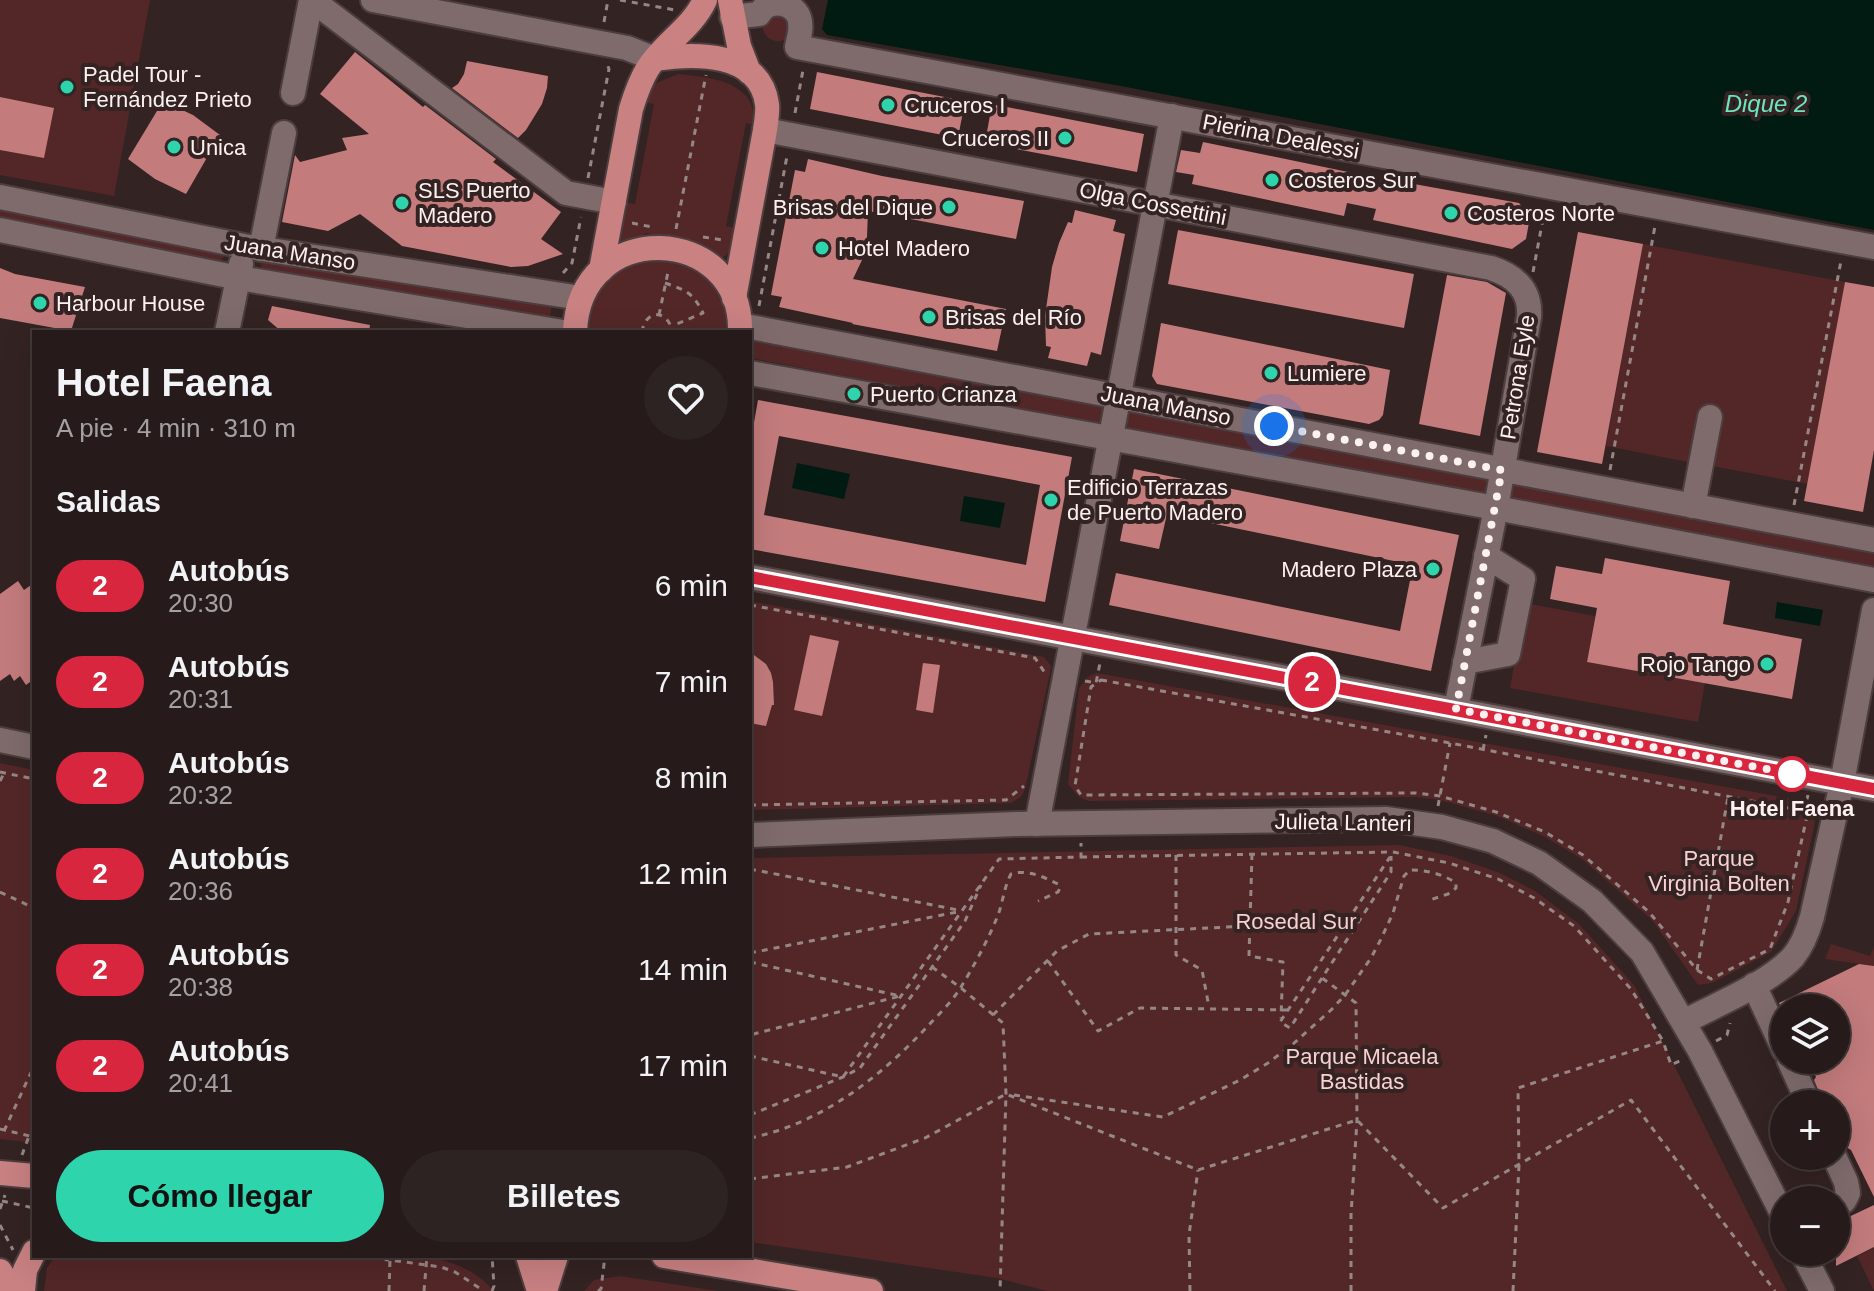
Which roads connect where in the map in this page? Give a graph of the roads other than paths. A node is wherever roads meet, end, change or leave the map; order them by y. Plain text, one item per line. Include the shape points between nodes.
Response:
1 (312, 0) edge
2 (373, 0) edge
3 (705, 0) edge
4 (731, 8) edge
5 (655, 59) junction
6 (749, 72) junction
7 (293, 93) dead end
8 (1172, 116) junction
9 (765, 130) junction
10 (284, 133) dead end
11 (0, 197) edge
12 (614, 202) junction
13 (1154, 203) junction
14 (0, 230) edge
15 (253, 247) junction
16 (1874, 247) edge
17 (601, 270) junction
18 (239, 278) junction
19 (581, 298) junction
20 (734, 298) junction
21 (1528, 299) joint
22 (745, 329) edge
23 (228, 330) edge
24 (551, 330) edge
25 (575, 330) edge
26 (752, 330) edge
27 (752, 373) edge
28 (1119, 396) junction
29 (1710, 417) dead end
30 (1111, 438) junction
31 (1502, 470) junction
32 (1693, 506) junction
33 (1496, 508) junction
34 (1874, 540) edge
35 (1486, 556) junction
36 (752, 577) edge
37 (1874, 580) edge
38 (1513, 587) dead end
39 (1874, 610) edge
40 (1072, 638) junction
41 (1499, 656) junction
42 (1465, 662) junction
43 (1456, 709) junction
44 (0, 740) edge
45 (32, 747) edge
46 (1842, 783) junction
47 (1874, 789) edge
48 (1037, 824) junction
49 (752, 835) edge
50 (1754, 985) junction
51 (1770, 1020) edge
52 (1684, 1022) junction
53 (0, 1173) edge
54 (32, 1176) edge
55 (1770, 1189) edge
56 (32, 1256) edge
57 (529, 1258) edge
58 (555, 1258) edge
59 (676, 1258) edge
60 (1809, 1266) edge
61 (0, 1271) edge
62 (13, 1291) edge
63 (23, 1291) edge
64 (542, 1291) edge
65 (871, 1291) edge
66 (1822, 1291) edge

1 - 7 street
1 - 12 street via 555,186
2 - 5 street via 627,48
3 - 5 main road
4 - 6 main road
4 - 8 street, Pierina Dealessi via 759,14 769,1 789,5 801,27 797,47
5 - 6 main road via 710,56
5 - 12 main road via 631,109
6 - 9 main road via 760,83 767,104
8 - 13 street
8 - 16 street, Pierina Dealessi
9 - 13 street, Olga Cossettini
9 - 20 main road
10 - 15 street
11 - 15 street, Juana Manso
12 - 17 main road
13 - 21 street, Olga Cossettini via 1491,268 1517,282
13 - 28 street
14 - 18 street, Juana Manso
15 - 18 street
15 - 19 street, Juana Manso
17 - 19 main road
17 - 20 main road via 633,251 672,248 713,268
18 - 23 street
18 - 24 street, Juana Manso
19 - 25 main road
20 - 22 main road
21 - 31 street, Petrona Eyle
26 - 28 street, Juana Manso
27 - 30 street, Juana Manso
28 - 30 street
28 - 31 street, Juana Manso
29 - 32 street
30 - 33 street, Juana Manso
30 - 40 street
31 - 32 street, Juana Manso
31 - 33 street, Petrona Eyle
32 - 34 street, Juana Manso
33 - 35 street, Petrona Eyle
33 - 37 street, Juana Manso
35 - 41 street via 1523,579 1508,654
35 - 42 street, Petrona Eyle
36 - 40 street
38 - 41 street
39 - 46 street
40 - 43 street
40 - 48 street
41 - 42 street
42 - 43 street, Petrona Eyle
43 - 46 street
44 - 45 street
46 - 47 street
46 - 50 street via 1805,938 1785,964
48 - 49 street, Julieta Lanteri
48 - 52 street, Julieta Lanteri via 1386,819 1493,841 1539,863 1592,901 1642,952
50 - 51 street
50 - 52 street
52 - 55 street, Julieta Lanteri
53 - 54 main road
56 - 63 main road
57 - 64 main road
58 - 64 main road
59 - 65 main road
60 - 66 street
61 - 62 main road

